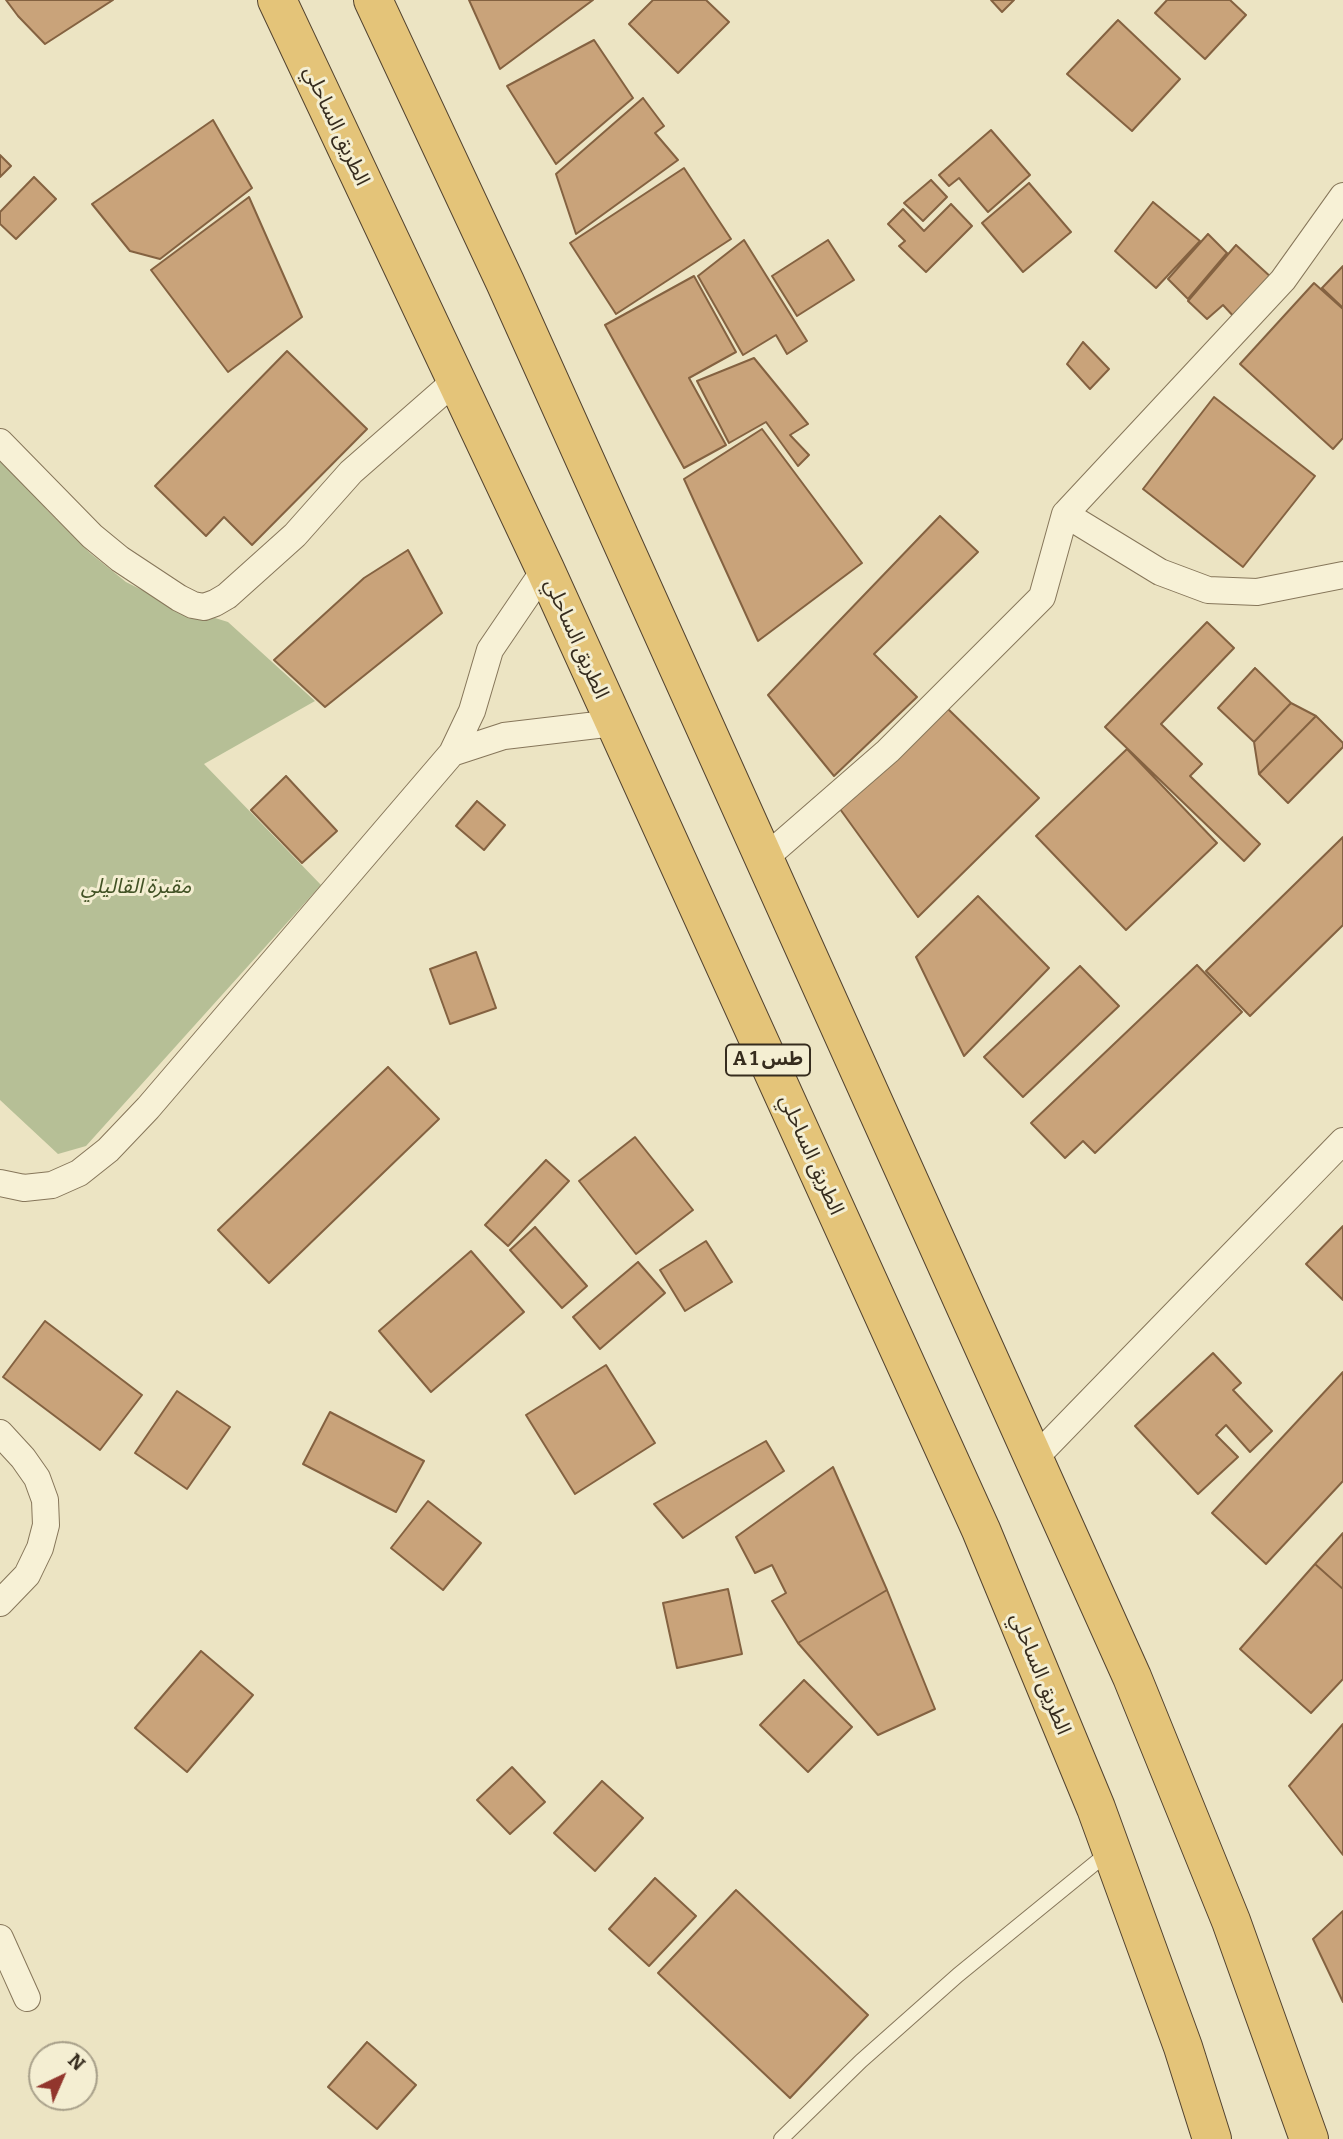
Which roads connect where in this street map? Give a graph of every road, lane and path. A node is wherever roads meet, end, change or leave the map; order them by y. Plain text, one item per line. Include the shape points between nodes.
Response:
1 (278, 0) edge
2 (373, 0) edge
3 (1343, 196) edge
4 (455, 381) junction
5 (0, 442) edge
6 (1065, 514) junction
7 (545, 569) junction
8 (1343, 575) edge
9 (614, 723) junction
10 (453, 754) junction
11 (765, 858) junction
12 (1343, 1141) edge
13 (0, 1183) edge
14 (0, 1433) edge
15 (1034, 1459) junction
16 (0, 1603) edge
17 (1111, 1850) junction
18 (0, 1938) edge
19 (27, 1998) dead end
20 (781, 2139) edge
21 (1212, 2139) edge
22 (1309, 2139) edge

1 - 4 highway, الطريق الساحلي / A 1 طس
2 - 11 highway
3 - 6 street via 1283,280
4 - 5 street via 351,472 295,535 227,596 204,607 179,598 120,559
4 - 7 highway, الطريق الساحلي / A 1 طس
6 - 8 street via 1160,572 1208,590 1257,592
6 - 11 street via 1042,597 888,751
7 - 9 highway, الطريق الساحلي / A 1 طس
7 - 10 street via 490,650
9 - 10 street via 504,736
9 - 17 highway, الطريق الساحلي / A 1 طس via 981,1530
10 - 13 street via 108,1150 79,1173 52,1185 24,1188
11 - 15 highway
12 - 15 street
14 - 16 street via 37,1478 45,1500 46,1525 27,1575
15 - 22 highway via 1132,1677 1231,1921
17 - 20 lane via 948,1983
17 - 21 highway, الطريق الساحلي / A 1 طس
18 - 19 street

